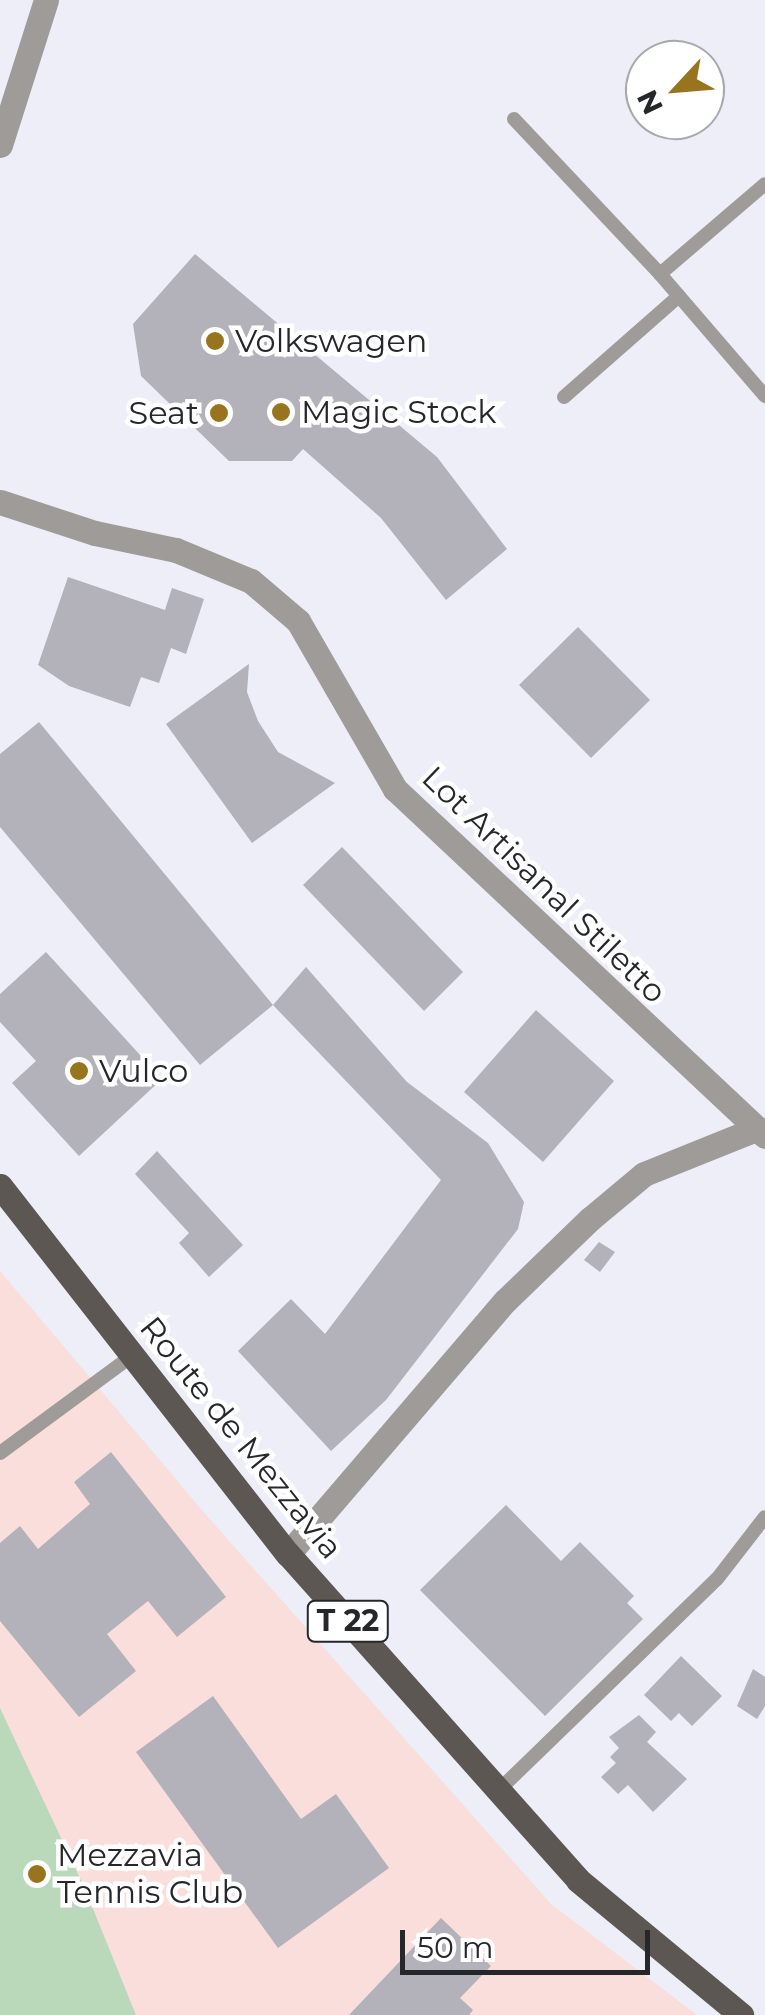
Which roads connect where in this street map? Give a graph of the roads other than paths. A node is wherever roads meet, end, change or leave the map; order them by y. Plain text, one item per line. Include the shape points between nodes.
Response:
1 (46, 0) edge
2 (514, 119) dead end
3 (0, 145) edge
4 (765, 184) edge
5 (660, 274) junction
6 (679, 296) junction
7 (765, 396) edge
8 (564, 397) dead end
9 (0, 502) edge
10 (761, 1132) edge
11 (0, 1186) edge
12 (133, 1355) junction
13 (0, 1453) edge
14 (765, 1517) edge
15 (288, 1554) junction
16 (498, 1790) junction
17 (740, 2015) edge

1 - 3 street
2 - 5 lane
4 - 5 lane
5 - 6 lane
6 - 7 lane
6 - 8 lane
9 - 10 street, Lot Artisanal Stiletto via 176,550 251,581 298,621 394,789
10 - 15 street via 644,1174 590,1219 505,1301
11 - 12 main road, Route de Mezzavia / T 22
12 - 13 lane
12 - 15 main road, Route de Mezzavia / T 22
14 - 16 lane via 716,1580
15 - 16 main road, Route de Mezzavia / T 22
16 - 17 main road, Route de Mezzavia / T 22 via 578,1880

